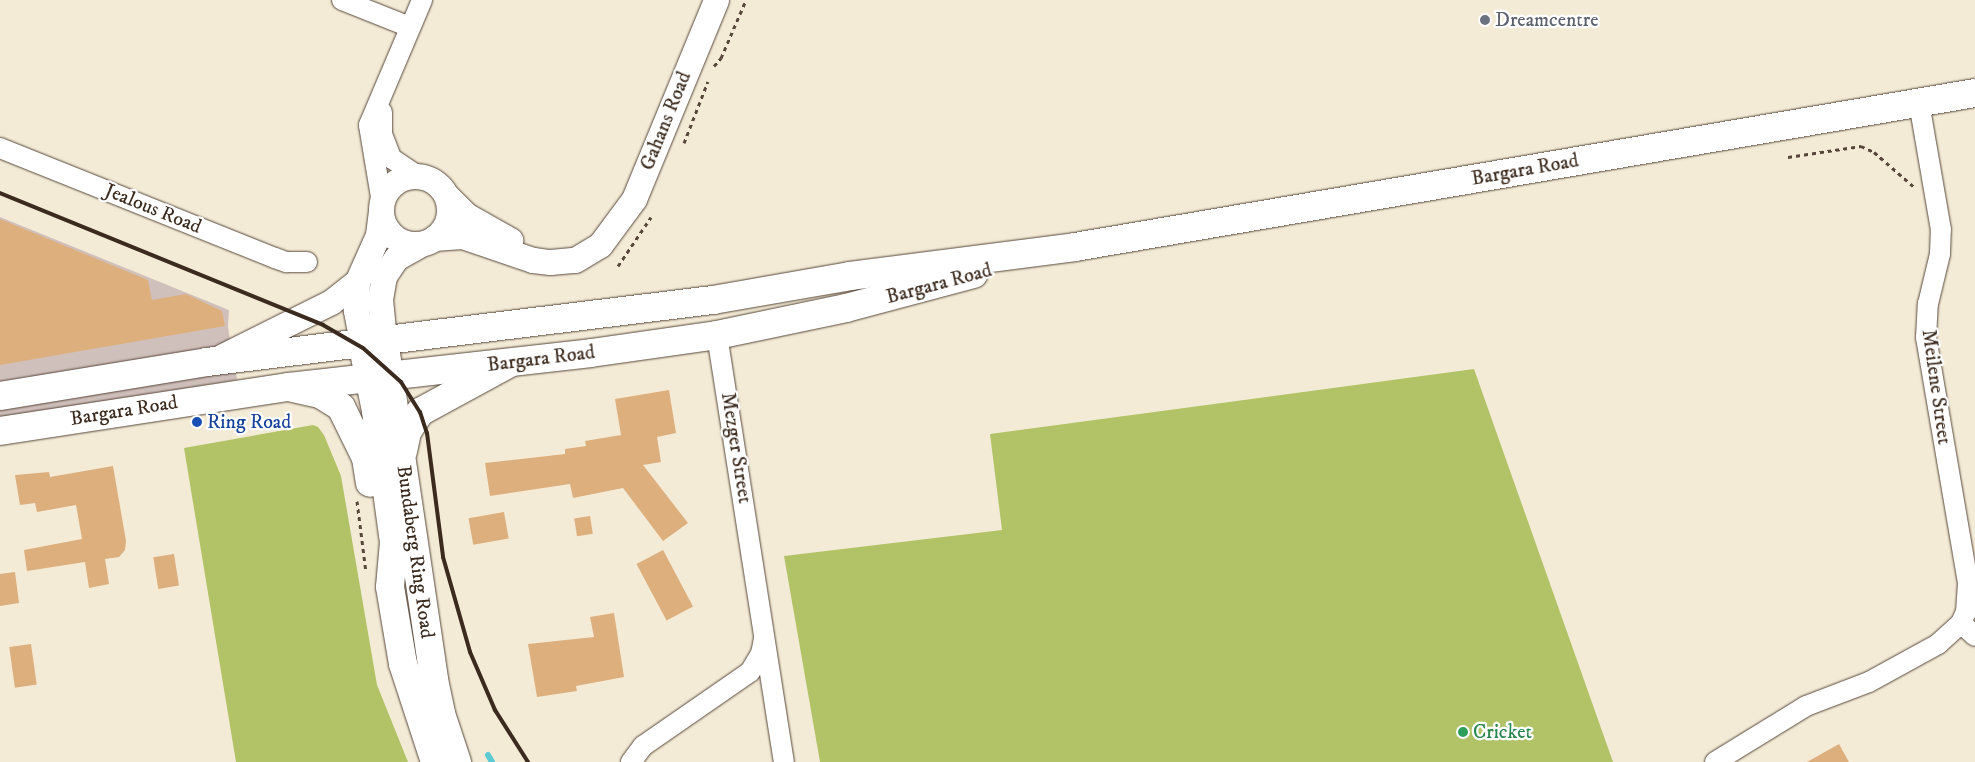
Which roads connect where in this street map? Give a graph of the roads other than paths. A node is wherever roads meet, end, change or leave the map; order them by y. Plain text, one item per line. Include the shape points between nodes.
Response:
1 (342, 0) edge
2 (422, 0) edge
3 (716, 0) edge
4 (410, 28) junction
5 (388, 81) junction
6 (1975, 93) edge
7 (1919, 103) junction
8 (0, 148) edge
9 (416, 175) junction
10 (448, 196) junction
11 (381, 207) junction
12 (607, 236) junction
13 (428, 241) junction
14 (1075, 247) junction
15 (307, 262) dead end
16 (356, 282) junction
17 (713, 300) junction
18 (717, 335) junction
19 (373, 341) junction
20 (207, 362) junction
21 (510, 363) junction
22 (380, 377) junction
23 (289, 387) junction
24 (0, 396) edge
25 (0, 431) edge
26 (402, 458) junction
27 (390, 587) junction
28 (765, 628) junction
29 (1968, 630) edge
30 (435, 762) edge
31 (457, 762) edge
32 (631, 762) edge
33 (784, 762) edge
34 (1715, 762) edge

1 - 4 street
2 - 4 street
3 - 12 street, Gahans Road via 634,199
4 - 5 street
5 - 9 street via 382,112 384,142 391,158
5 - 11 street via 369,125
6 - 7 main road, Bargara Road
7 - 14 main road, Bargara Road
7 - 29 street, Meilene Street via 1942,244 1928,304 1926,331 1968,583
8 - 15 street, Jealous Road via 275,258 286,262
9 - 10 street, Gahans Road via 435,181
9 - 11 street via 406,176 390,186
10 - 12 street, Gahans Road via 456,207 488,228 541,250 583,250
10 - 13 street, Gahans Road via 448,220
11 - 13 street, Gahans Road via 386,227 397,239
11 - 16 street via 378,235
12 - 13 street, Gahans Road via 584,256 550,262 533,260 462,236
13 - 19 street, Gahans Road via 396,258 384,276
14 - 17 main road, Bargara Road via 850,276
14 - 18 main road, Bargara Road via 846,308
16 - 19 street via 356,310
16 - 20 street via 331,302 236,352
17 - 18 main road
17 - 19 main road, Bargara Road
18 - 21 main road, Bargara Road
18 - 28 street, Mezger Street
19 - 20 main road, Bargara Road
19 - 22 main road, Bundaberg Ring Road
20 - 24 main road, Bargara Road
21 - 22 main road, Bargara Road
21 - 26 main road via 420,412 407,432
22 - 23 main road, Bargara Road
22 - 26 main road, Bundaberg Ring Road
22 - 27 main road, Bundaberg Ring Road via 394,542
23 - 25 main road, Bargara Road
23 - 27 main road via 329,398 348,418 366,458 379,558
26 - 31 main road, Bundaberg Ring Road via 434,680
27 - 30 main road, Bundaberg Ring Road via 403,664
28 - 32 street via 761,654 750,672 643,746
28 - 33 street, Mezger Street
29 - 34 street via 1949,636 1869,682 1806,706

